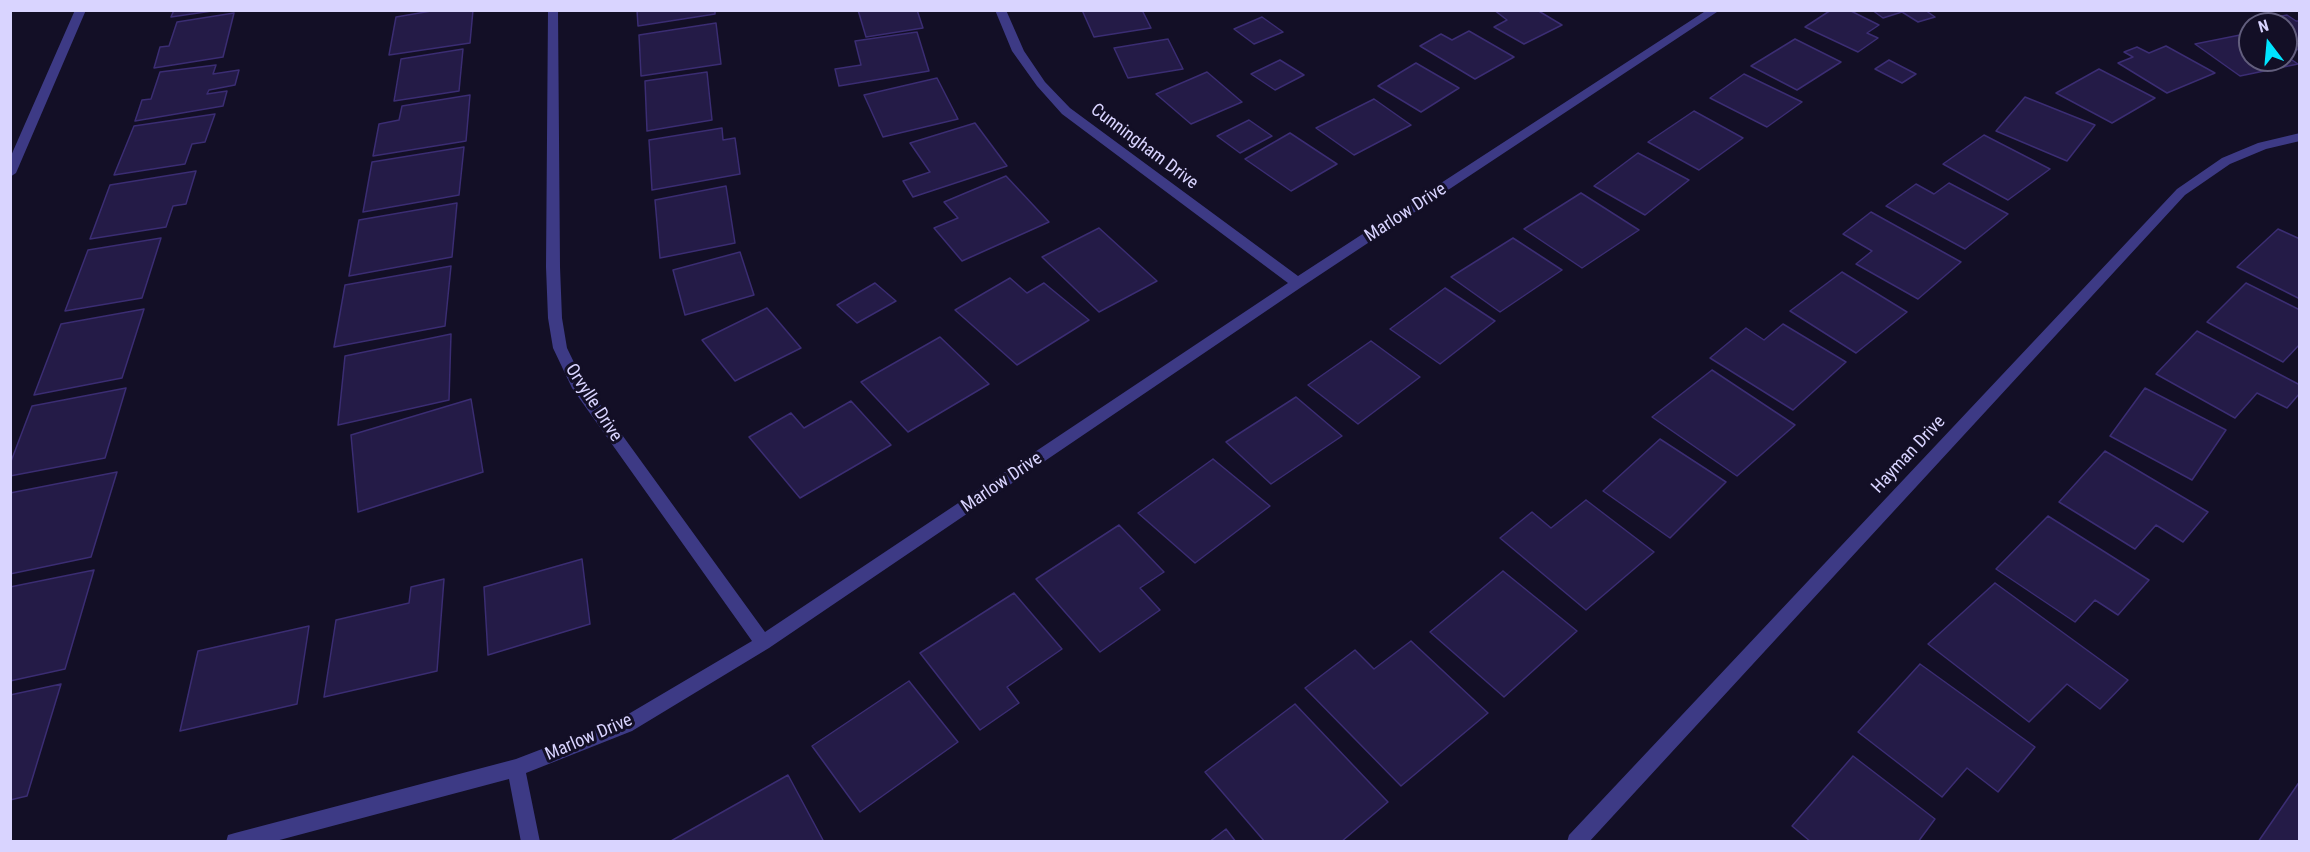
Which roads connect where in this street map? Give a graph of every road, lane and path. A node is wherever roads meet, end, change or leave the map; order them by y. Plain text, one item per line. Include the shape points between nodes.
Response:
1 (81, 10) edge
2 (553, 10) edge
3 (1000, 10) edge
4 (1715, 10) edge
5 (2300, 137) edge
6 (10, 173) edge
7 (1298, 284) junction
8 (763, 643) junction
9 (516, 768) junction
10 (235, 842) edge
11 (531, 842) edge
12 (1576, 842) edge

1 - 6 street
2 - 8 street, Orvylle Drive via 553,267 560,348 577,384
3 - 7 street, Cunningham Drive via 1018,51 1066,111
4 - 7 street, Marlow Drive
5 - 12 street, Hayman Drive via 2262,146 2226,161 2181,192
7 - 8 street, Marlow Drive
8 - 9 street, Marlow Drive via 626,725
9 - 10 street, Marlow Drive
9 - 11 street

